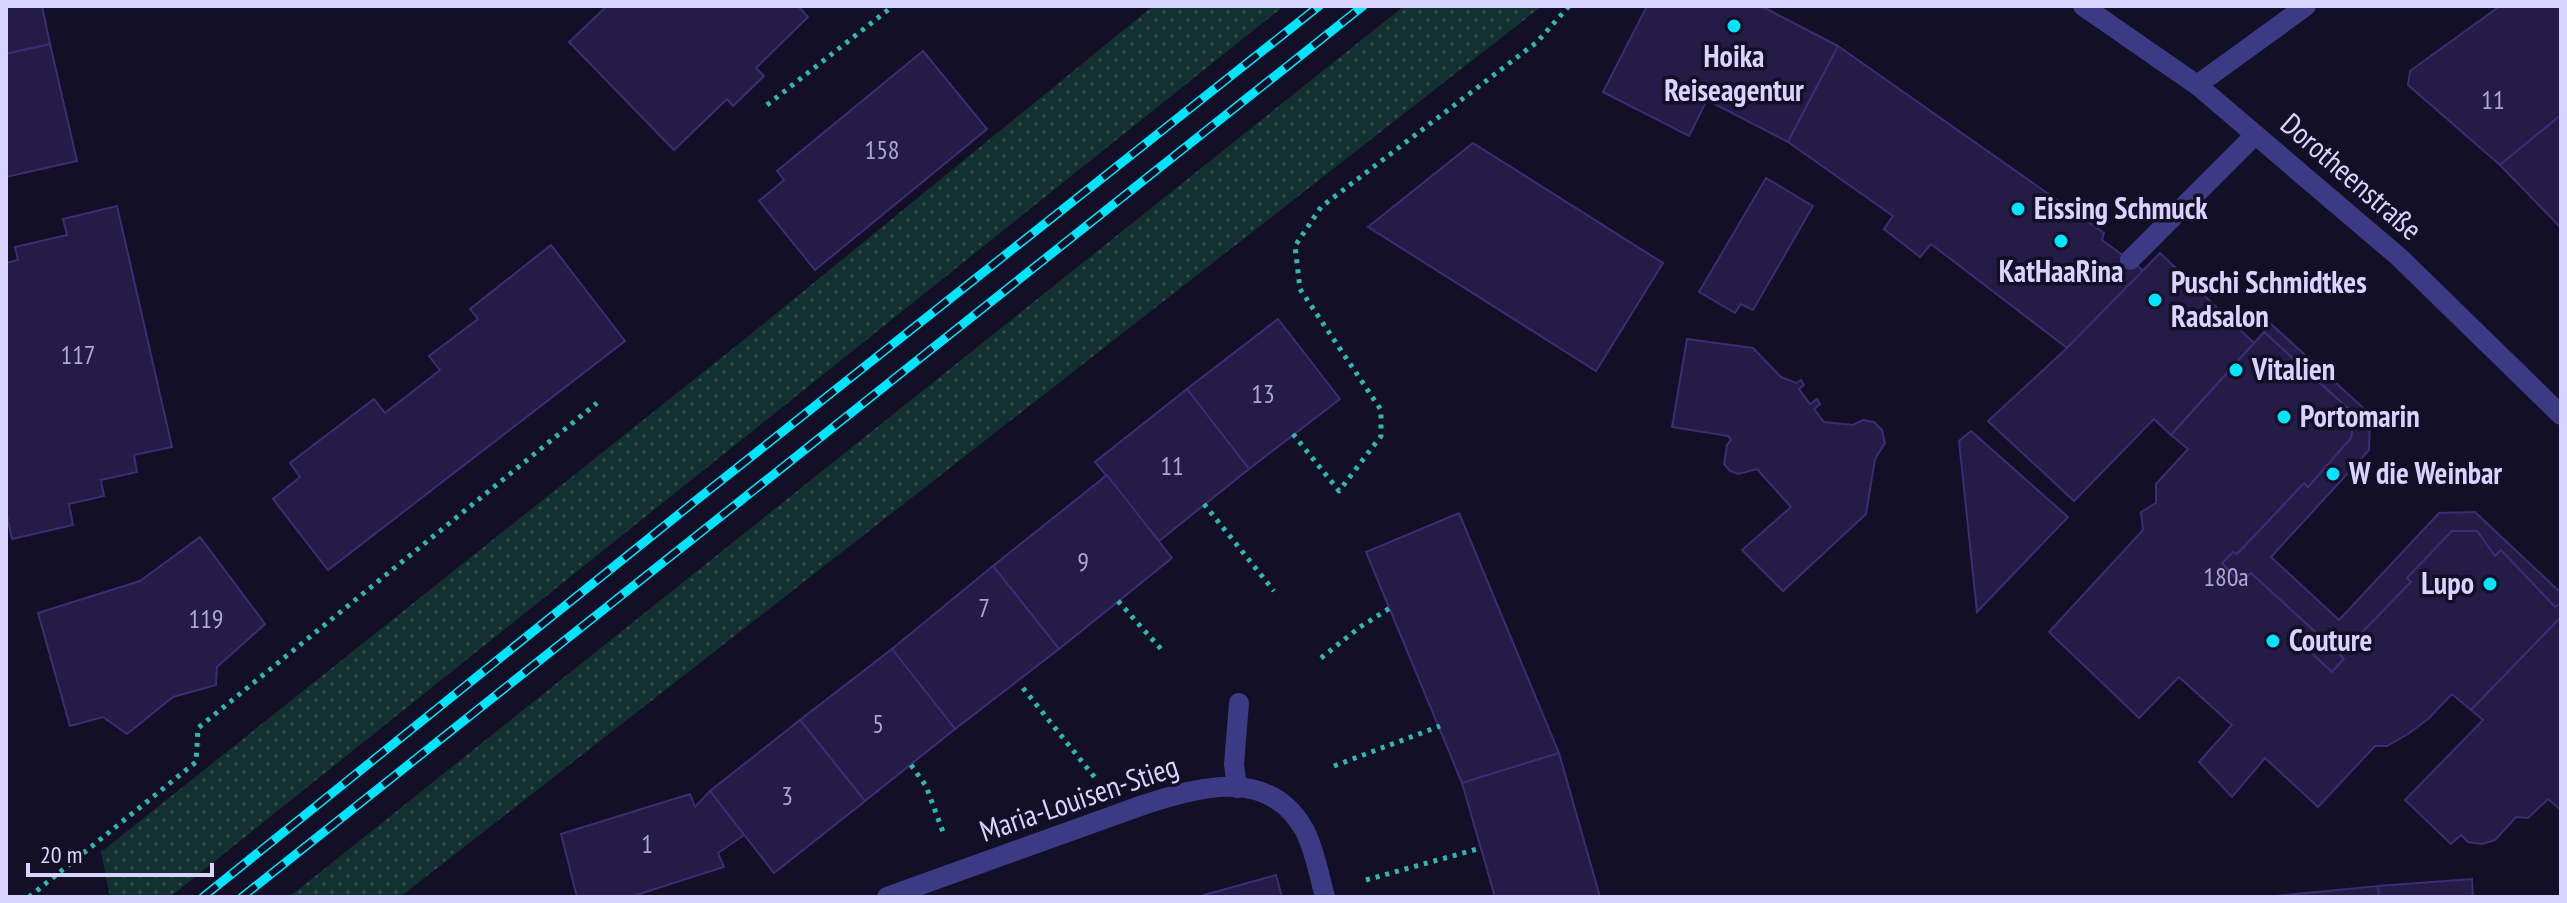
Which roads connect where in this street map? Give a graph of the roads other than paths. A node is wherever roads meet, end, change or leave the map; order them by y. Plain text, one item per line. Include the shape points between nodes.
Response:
1 (2083, 6) edge
2 (2306, 6) edge
3 (2197, 85) junction
4 (2255, 135) junction
5 (2130, 260) dead end
6 (2561, 415) edge
7 (1239, 703) dead end
8 (1237, 788) junction
9 (887, 897) edge
10 (1325, 897) edge

1 - 3 street, Dorotheenstraße
2 - 3 street
3 - 4 street, Dorotheenstraße
4 - 5 street
4 - 6 street, Dorotheenstraße via 2399,257
7 - 8 street
8 - 9 street, Maria-Louisen-Stieg via 1183,793
8 - 10 street, Maria-Louisen-Stieg via 1265,792 1290,809 1306,833

